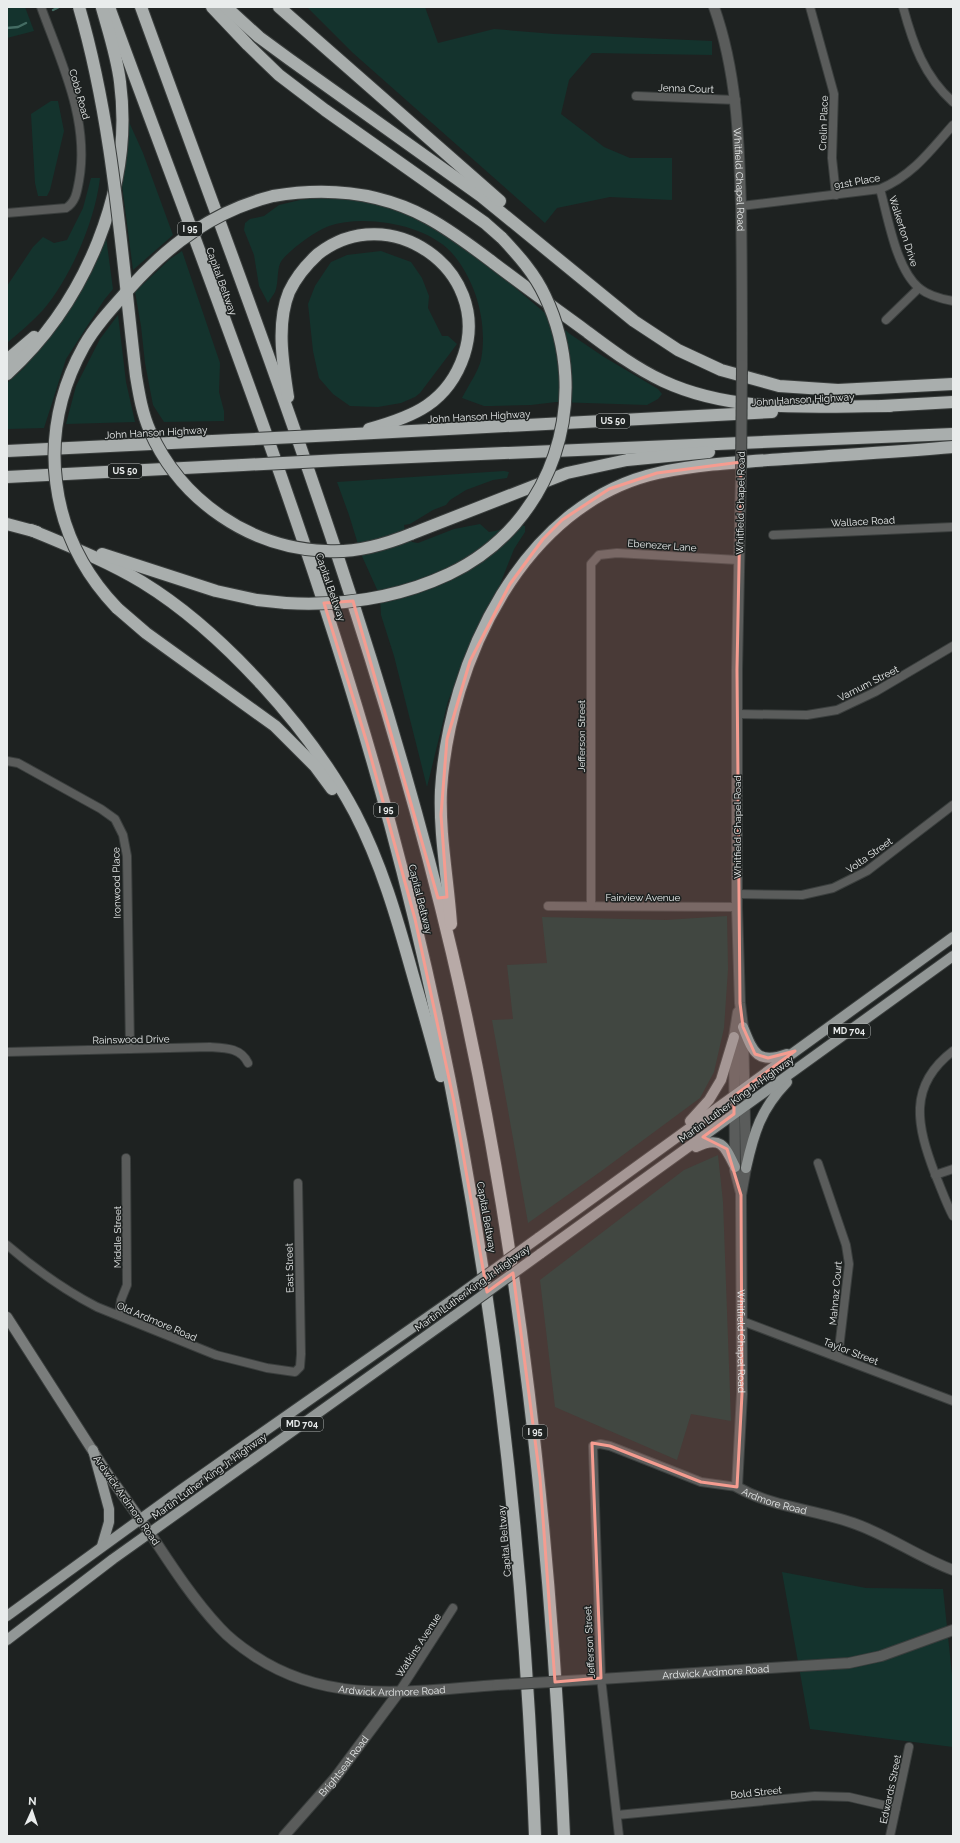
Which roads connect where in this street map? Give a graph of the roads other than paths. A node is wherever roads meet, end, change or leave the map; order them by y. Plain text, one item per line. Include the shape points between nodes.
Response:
1 (41, 7) edge
2 (79, 7) edge
3 (102, 7) edge
4 (109, 7) edge
5 (141, 7) edge
6 (212, 7) edge
7 (226, 7) edge
8 (279, 7) edge
9 (714, 7) edge
10 (810, 7) edge
11 (903, 7) edge
12 (636, 96) dead end
13 (736, 100) junction
14 (953, 102) edge
15 (953, 125) edge
16 (880, 189) junction
17 (836, 195) junction
18 (740, 206) junction
19 (7, 212) edge
20 (919, 288) junction
21 (605, 296) junction
22 (68, 299) junction
23 (953, 301) edge
24 (886, 320) dead end
25 (7, 360) edge
26 (7, 374) edge
27 (953, 384) edge
28 (953, 402) edge
29 (890, 406) junction
30 (295, 432) junction
31 (953, 434) edge
32 (336, 435) junction
33 (838, 439) junction
34 (953, 447) edge
35 (7, 451) edge
36 (7, 477) edge
37 (7, 524) edge
38 (953, 526) edge
39 (31, 530) junction
40 (774, 535) dead end
41 (738, 560) junction
42 (590, 566) joint
43 (953, 646) edge
44 (737, 714) junction
45 (7, 761) edge
46 (953, 805) edge
47 (379, 867) junction
48 (737, 894) junction
49 (548, 906) dead end
50 (591, 906) junction
51 (737, 907) junction
52 (953, 937) edge
53 (452, 954) junction
54 (953, 956) edge
55 (740, 1002) junction
56 (743, 1027) junction
57 (734, 1037) junction
58 (130, 1049) junction
59 (795, 1051) junction
60 (953, 1051) edge
61 (7, 1052) edge
62 (812, 1058) junction
63 (248, 1063) dead end
64 (744, 1089) junction
65 (734, 1096) junction
66 (745, 1107) junction
67 (734, 1114) junction
68 (667, 1144) junction
69 (126, 1158) dead end
70 (674, 1158) junction
71 (818, 1163) dead end
72 (735, 1167) junction
73 (746, 1168) junction
74 (953, 1169) edge
75 (935, 1175) junction
76 (468, 1178) junction
77 (298, 1182) dead end
78 (741, 1195) junction
79 (953, 1216) edge
80 (7, 1245) edge
81 (119, 1315) junction
82 (7, 1317) edge
83 (742, 1321) junction
84 (301, 1354) joint
85 (838, 1357) junction
86 (953, 1401) edge
87 (593, 1446) joint
88 (93, 1450) junction
89 (737, 1487) junction
90 (141, 1518) junction
91 (150, 1533) junction
92 (102, 1546) junction
93 (953, 1570) edge
94 (453, 1608) dead end
95 (7, 1616) edge
96 (953, 1630) edge
97 (7, 1640) edge
98 (601, 1678) junction
99 (399, 1692) junction
100 (910, 1747) dead end
101 (896, 1808) junction
102 (617, 1815) junction
103 (284, 1836) edge
104 (535, 1836) edge
105 (564, 1836) edge
106 (619, 1836) edge
107 (890, 1836) edge

1 - 19 street, Cobb Road via 77,113 81,144 80,176 73,202 66,208
2 - 33 highway, bridge via 106,126 136,376 142,407 160,451 174,473 192,493 216,513 241,528 269,541 298,548 326,551 375,546 541,482 593,466 627,460
3 - 22 highway via 120,81 120,153 113,194 103,230 94,254
4 - 76 highway, Capital Beltway / I 95 via 282,479 335,638 367,743 415,920 453,1095
5 - 30 highway, Capital Beltway / I 95
6 - 39 highway, bridge via 279,75 485,223 522,261 544,295 554,317 564,361 565,403 556,454 538,492 524,513 507,533 471,562 449,574 409,589 371,598 330,603 286,603 249,598 216,591
7 - 21 highway via 259,37 481,196
8 - 21 highway via 528,225
9 - 13 street, Whitfield Chapel Road via 728,53
10 - 17 street, Crelin Place via 834,94 832,158
11 - 14 street via 925,70
12 - 13 street, Jenna Court
13 - 18 street, Whitfield Chapel Road
15 - 16 street, 91st Place via 912,171
16 - 17 street, 91st Place
16 - 20 street, Walkerton Drive via 902,262
17 - 18 street, 91st Place
18 - 41 street, Whitfield Chapel Road, bridge via 743,296
20 - 23 street, Walkerton Drive via 938,298
20 - 24 street
21 - 27 highway via 657,338 678,350 721,370 754,380 780,386 838,390
22 - 25 highway via 28,343
22 - 26 highway via 48,330
28 - 29 highway, John Hanson Highway / US 50
29 - 32 highway, John Hanson Highway / US 50
29 - 47 highway, bridge via 779,407 730,402 697,394 663,381 626,360 449,230 409,208 386,200 340,192 315,191 249,202 216,217 180,239 163,254 102,321 85,345 70,374 55,439 55,480 70,538 91,577 127,618 250,707 295,745 334,792
30 - 32 highway via 285,375 283,329 284,311 297,276 325,249 359,235 377,234 410,241 442,262 457,283 463,297 468,314 468,330 460,368 439,397 416,413 391,423
30 - 53 highway, Capital Beltway / I 95 via 378,678 418,819
31 - 33 highway, US 50
32 - 35 highway, John Hanson Highway / US 50, bridge
33 - 36 highway, US 50, bridge
34 - 53 highway via 730,463 658,473 609,489 586,502 562,520 543,539 510,584 480,636 460,688 449,733 441,815
37 - 39 highway
38 - 40 street, Wallace Road
39 - 47 highway via 110,565 142,583 183,611 242,664 270,694 321,758 355,814
41 - 42 street, Ebenezer Lane via 617,552 599,555
41 - 44 street, Whitfield Chapel Road
42 - 50 street, Jefferson Street
43 - 44 street, Varnum Street via 875,692 837,710 807,715
44 - 48 street, Whitfield Chapel Road
45 - 58 street, Ironwood Place via 18,763 101,809 120,826 127,856
46 - 48 street, Volta Street via 868,870 833,888 802,895
47 - 76 highway via 407,954
48 - 51 street, Whitfield Chapel Road
49 - 50 street, Fairview Avenue
50 - 51 street, Fairview Avenue
51 - 55 street, Whitfield Chapel Road
52 - 59 main road, Martin Luther King Jr. Highway / MD 704
53 - 105 highway, Capital Beltway / I 95 via 509,1242 532,1403 553,1640
54 - 62 main road, Martin Luther King Jr. Highway / MD 704
55 - 56 street, Whitfield Chapel Road
55 - 57 street, Whitfield Chapel Road
56 - 59 main road via 755,1054 777,1058
56 - 64 street, Whitfield Chapel Road
57 - 65 street, Whitfield Chapel Road
57 - 68 main road via 721,1080 709,1100
58 - 61 street, Rainswood Drive
58 - 63 street, Rainswood Drive via 224,1049 244,1055
59 - 64 main road, Martin Luther King Jr. Highway / MD 704
60 - 75 street via 928,1076 920,1104 922,1134
62 - 66 main road, Martin Luther King Jr. Highway / MD 704
62 - 73 main road via 775,1094 767,1106 755,1130
64 - 65 main road, Martin Luther King Jr. Highway / MD 704
64 - 66 street, Whitfield Chapel Road
65 - 67 street, Whitfield Chapel Road
65 - 68 main road, Martin Luther King Jr. Highway / MD 704
66 - 67 main road, Martin Luther King Jr. Highway / MD 704
66 - 73 street, Whitfield Chapel Road
67 - 70 main road, Martin Luther King Jr. Highway / MD 704
67 - 72 street, Whitfield Chapel Road
68 - 90 main road, Martin Luther King Jr. Highway / MD 704, bridge via 452,1300
69 - 81 street, Middle Street via 127,1285
70 - 72 main road via 704,1143 717,1142 727,1149
70 - 91 main road, Martin Luther King Jr. Highway / MD 704, bridge
71 - 85 street, Mahnaz Court via 846,1245 849,1264
72 - 78 street, Whitfield Chapel Road
73 - 78 street, Whitfield Chapel Road
74 - 75 street
75 - 79 street
76 - 104 highway, Capital Beltway / I 95 via 493,1340 512,1492 525,1646
77 - 84 street, East Street
78 - 83 street, Whitfield Chapel Road
80 - 81 street, Old Ardmore Road via 38,1270 79,1297
81 - 84 street, Old Ardmore Road via 216,1355 267,1368 295,1372 300,1368
82 - 88 main road, Ardwick Ardmore Road
83 - 85 street, Taylor Street
83 - 89 street, Whitfield Chapel Road via 742,1409
85 - 86 street, Taylor Street
87 - 89 street, Ardmore Road via 610,1446 701,1482
87 - 98 street, Jefferson Street
88 - 90 main road, Ardwick Ardmore Road
88 - 92 main road via 109,1509 109,1522
89 - 93 street, Ardmore Road via 768,1502 854,1523
90 - 91 main road, Ardwick Ardmore Road
90 - 92 main road, Martin Luther King Jr. Highway / MD 704
91 - 97 main road, Martin Luther King Jr. Highway / MD 704
91 - 99 street, Ardwick Ardmore Road via 188,1588 220,1628 262,1661 302,1680 331,1688
92 - 95 main road, Martin Luther King Jr. Highway / MD 704
94 - 99 street, Watkins Avenue
96 - 98 street, Ardwick Ardmore Road via 881,1656 849,1663
98 - 99 street, Ardwick Ardmore Road, bridge
98 - 102 street, Jefferson Street
99 - 103 street, Brightseat Road via 335,1778
100 - 101 street, Edwards Street
101 - 102 street, Bold Street via 849,1797 815,1796
101 - 107 street, Edwards Street
102 - 106 street, Jefferson Street

